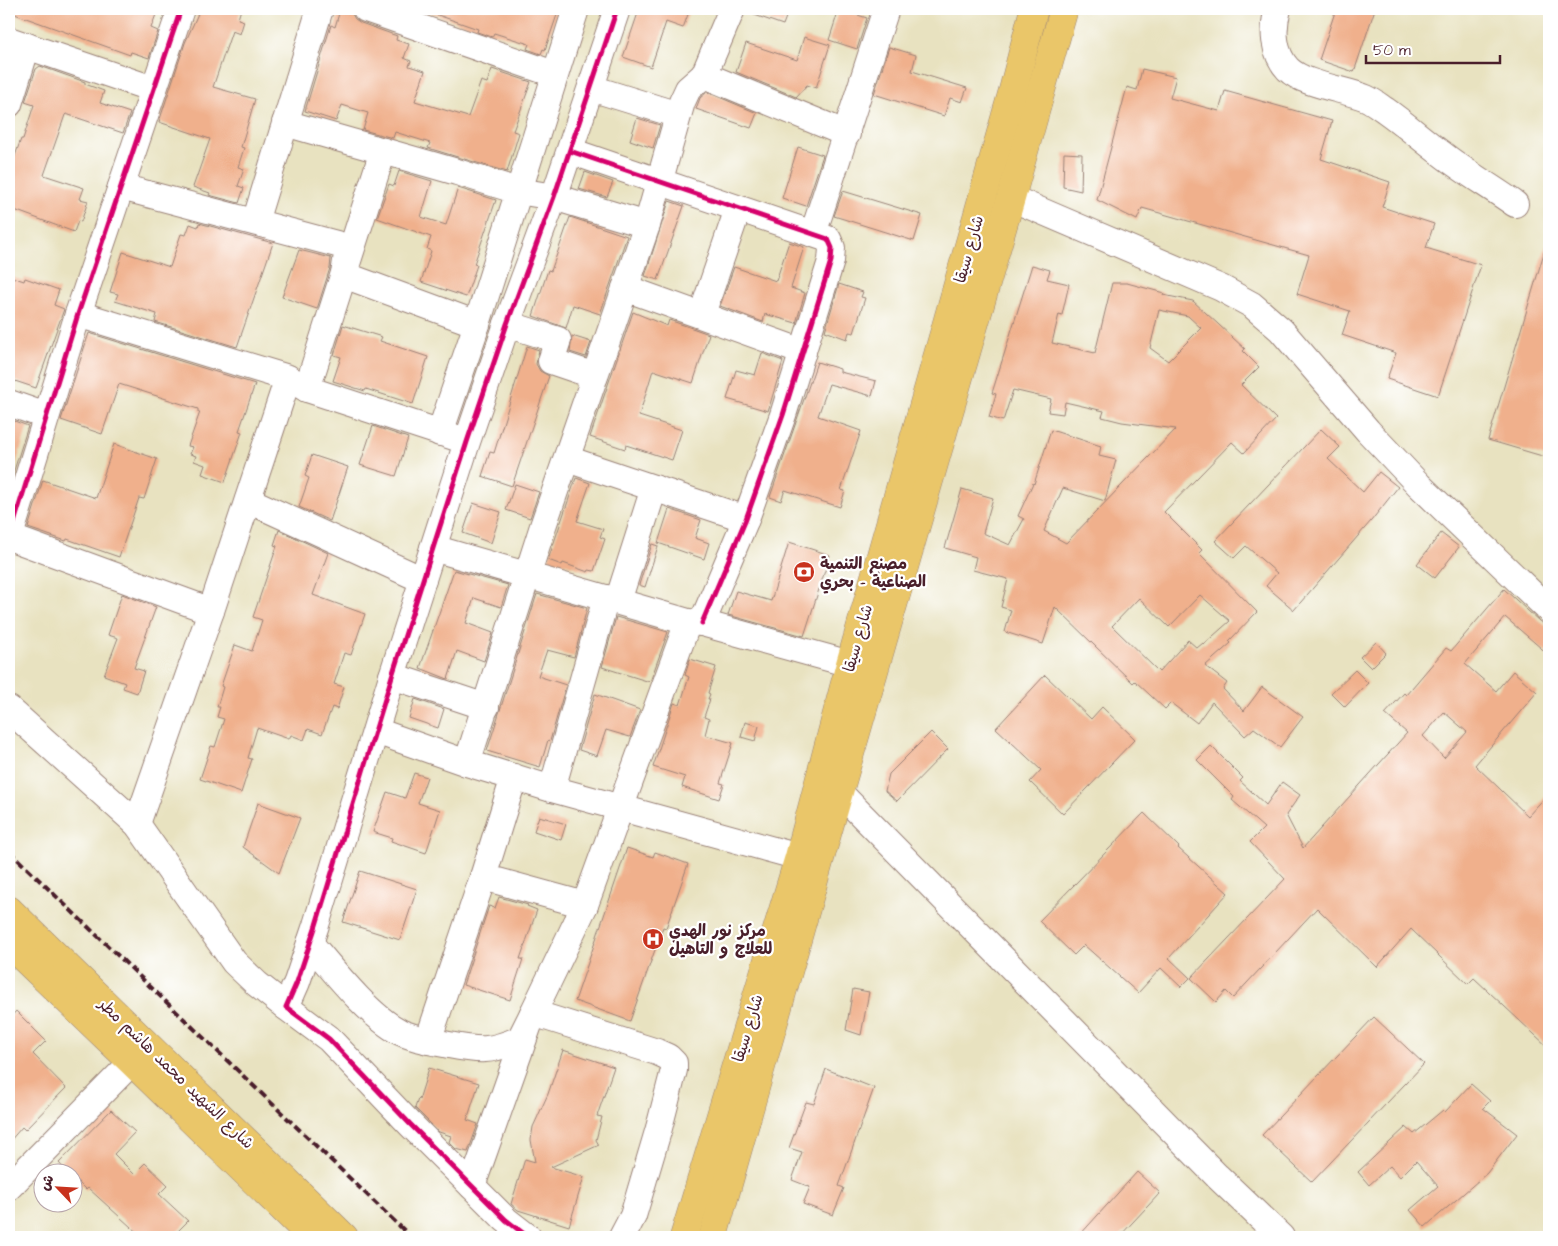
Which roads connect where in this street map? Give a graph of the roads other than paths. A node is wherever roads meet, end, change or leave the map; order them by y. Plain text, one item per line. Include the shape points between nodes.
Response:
1 (181, 9) edge
2 (320, 9) edge
3 (366, 9) edge
4 (576, 9) edge
5 (617, 9) edge
6 (732, 9) edge
7 (886, 9) edge
8 (1034, 9) edge
9 (1064, 9) edge
10 (1278, 9) edge
11 (426, 19) edge
12 (18, 43) edge
13 (554, 74) junction
14 (704, 75) junction
15 (591, 88) junction
16 (153, 89) junction
17 (9, 104) edge
18 (678, 115) junction
19 (285, 123) junction
20 (846, 134) junction
21 (383, 151) junction
22 (570, 151) junction
23 (660, 181) junction
24 (121, 187) junction
25 (518, 191) junction
26 (554, 197) junction
27 (1011, 198) junction
28 (1515, 204) dead end
29 (738, 209) junction
30 (255, 222) junction
31 (647, 225) junction
32 (814, 234) junction
33 (344, 275) junction
34 (625, 288) junction
35 (78, 314) junction
36 (702, 314) junction
37 (477, 324) junction
38 (507, 324) junction
39 (802, 352) junction
40 (595, 376) junction
41 (298, 383) junction
42 (9, 403) edge
43 (46, 416) junction
44 (440, 432) junction
45 (467, 442) junction
46 (567, 459) junction
47 (654, 488) junction
48 (248, 500) junction
49 (14, 502) edge
50 (746, 519) junction
51 (9, 538) edge
52 (433, 548) junction
53 (528, 575) junction
54 (423, 580) junction
55 (612, 599) junction
56 (1549, 610) edge
57 (211, 611) junction
58 (695, 622) junction
59 (850, 664) junction
60 (392, 676) junction
61 (486, 707) junction
62 (9, 709) edge
63 (376, 731) junction
64 (467, 763) junction
65 (514, 777) junction
66 (552, 789) junction
67 (839, 792) junction
68 (622, 808) junction
69 (137, 824) junction
70 (799, 858) junction
71 (483, 877) junction
72 (585, 905) junction
73 (9, 910) edge
74 (310, 943) junction
75 (9, 944) edge
76 (286, 1007) junction
77 (533, 1013) junction
78 (428, 1041) junction
79 (132, 1062) junction
80 (472, 1186) junction
81 (9, 1188) edge
82 (312, 1237) edge
83 (344, 1237) edge
84 (528, 1237) edge
85 (622, 1237) edge
86 (684, 1237) edge
87 (713, 1237) edge
88 (1281, 1237) edge

1 - 16 street
2 - 19 street
3 - 11 street
4 - 13 street
5 - 15 street
6 - 14 street
7 - 20 street
8 - 59 main road, شارع سيقا
9 - 27 main road, شارع سيقا
10 - 28 street via 1274,36 1278,55 1288,69 1298,77 1369,99
11 - 13 street
12 - 16 street
12 - 17 street
13 - 25 street
14 - 18 street via 688,89
14 - 20 street
15 - 18 street
15 - 22 street
16 - 24 street
18 - 23 street
19 - 21 street
19 - 30 street
20 - 32 street
21 - 25 street
21 - 33 street
22 - 23 street
22 - 26 street
23 - 29 street
23 - 31 street
24 - 30 street
24 - 35 street
25 - 26 street
25 - 37 street
26 - 31 street
26 - 38 street
27 - 56 street via 1221,288 1252,305 1281,330 1419,485
27 - 67 main road, شارع سيقا
29 - 32 street
29 - 36 street
30 - 33 street via 348,247
31 - 34 street
32 - 39 street via 828,239 832,248 831,261
33 - 37 street
33 - 41 street
34 - 36 street
34 - 40 street
35 - 41 street
35 - 43 street
36 - 39 street
37 - 44 street
38 - 40 street via 558,340 551,361
38 - 45 street
39 - 50 street
40 - 46 street
41 - 44 street
41 - 48 street
42 - 43 street
43 - 49 street
44 - 45 street
45 - 52 street
46 - 47 street
46 - 53 street
47 - 50 street
47 - 55 street
48 - 54 street
48 - 57 street
49 - 51 street
50 - 58 street
51 - 57 street
52 - 53 street
52 - 54 street
53 - 55 street
53 - 61 street
54 - 60 street
55 - 58 street
55 - 66 street
57 - 69 street
58 - 59 street
58 - 68 street
59 - 70 main road, شارع سيقا
60 - 61 street
60 - 63 street
61 - 64 street
62 - 69 street
63 - 64 street
63 - 74 street
64 - 65 street
65 - 66 street
65 - 71 street
66 - 68 street
67 - 87 main road, شارع سيقا
67 - 88 street
68 - 70 street
68 - 72 street
69 - 76 street via 234,962
70 - 86 main road, شارع سيقا
71 - 72 street
71 - 78 street
72 - 77 street
73 - 83 main road, شارع الشهيد محمد هاشم مطر
74 - 76 street
74 - 78 street via 382,1020 401,1032
75 - 79 main road, شارع الشهيد محمد هاشم مطر
76 - 80 street via 329,1039
77 - 78 street via 520,1040 500,1048 476,1050
77 - 80 street
77 - 85 street via 657,1052 674,1063 654,1146 633,1216
79 - 81 street
79 - 82 main road, شارع الشهيد محمد هاشم مطر
80 - 84 street

